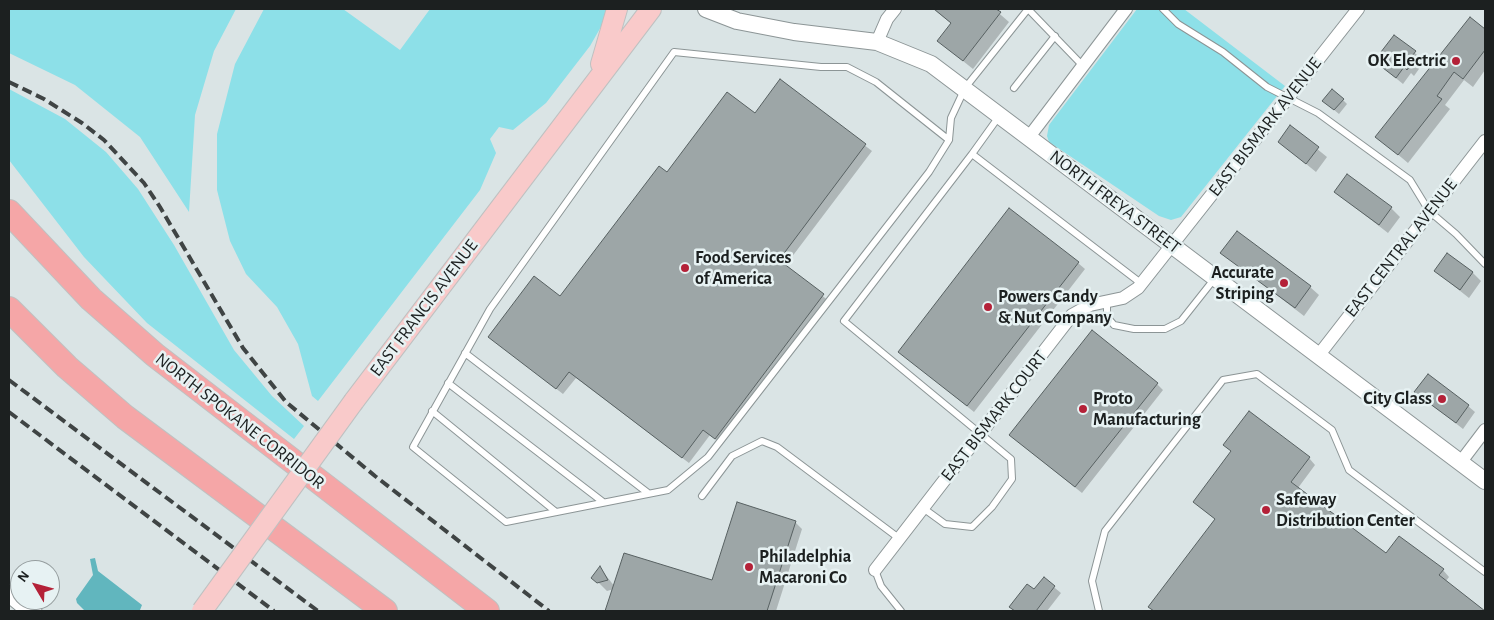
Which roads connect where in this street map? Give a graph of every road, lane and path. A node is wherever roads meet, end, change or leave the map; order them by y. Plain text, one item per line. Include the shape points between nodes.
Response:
1 (617, 9) edge
2 (651, 9) edge
3 (706, 9) edge
4 (895, 9) edge
5 (1028, 9) edge
6 (1126, 9) edge
7 (1163, 9) edge
8 (1358, 9) edge
9 (1054, 36) junction
10 (876, 42) junction
11 (1083, 66) junction
12 (593, 84) junction
13 (965, 88) junction
14 (1014, 88) dead end
15 (1287, 98) junction
16 (1000, 115) junction
17 (1029, 137) junction
18 (949, 140) junction
19 (1485, 141) edge
20 (972, 154) junction
21 (9, 192) edge
22 (1429, 211) junction
23 (9, 212) edge
24 (1171, 246) junction
25 (1485, 264) edge
26 (1214, 278) junction
27 (1142, 284) junction
28 (91, 299) junction
29 (1108, 302) junction
30 (9, 309) edge
31 (465, 353) junction
32 (1318, 356) junction
33 (448, 383) junction
34 (432, 411) junction
35 (1484, 433) edge
36 (980, 435) junction
37 (1460, 463) junction
38 (1485, 481) edge
39 (648, 493) junction
40 (702, 496) dead end
41 (603, 502) junction
42 (923, 508) junction
43 (556, 512) junction
44 (900, 539) junction
45 (875, 570) joint
46 (1485, 572) edge
47 (9, 592) edge
48 (32, 611) edge
49 (202, 611) edge
50 (385, 611) edge
51 (487, 611) edge
52 (901, 611) edge
53 (1099, 611) edge

1 - 12 main road via 611,37
2 - 12 main road, EAST FRANCIS AVENUE
3 - 10 street, NORTH FREYA STREET via 738,21 794,32
4 - 10 street
5 - 9 lane
5 - 13 lane
6 - 11 street
7 - 15 lane via 1178,24
8 - 15 street, EAST BISMARK AVENUE
9 - 11 lane
9 - 14 lane
10 - 13 street, NORTH FREYA STREET via 931,64
11 - 17 street
12 - 49 main road, EAST FRANCIS AVENUE, bridge via 354,401
13 - 16 street, NORTH FREYA STREET
13 - 18 lane via 951,118
15 - 22 lane via 1318,113 1410,180
15 - 24 street, EAST BISMARK AVENUE
16 - 17 street, NORTH FREYA STREET
16 - 20 lane
17 - 24 street, NORTH FREYA STREET
18 - 31 lane via 876,82 847,68 674,52 490,309
18 - 39 lane via 929,172 708,457 668,490
19 - 22 street, EAST CENTRAL AVENUE
20 - 27 lane
20 - 36 lane via 844,321
21 - 28 highway
22 - 25 lane
22 - 32 street, EAST CENTRAL AVENUE
23 - 28 highway, NORTH SPOKANE CORRIDOR
24 - 26 street, NORTH FREYA STREET
24 - 27 street, EAST BISMARK COURT
26 - 29 lane via 1181,321 1165,329 1114,325 1107,317
26 - 32 street, NORTH FREYA STREET
27 - 29 street, EAST BISMARK COURT via 1123,298
28 - 51 highway, NORTH SPOKANE CORRIDOR via 179,374
29 - 36 street, EAST BISMARK COURT via 1090,305 1072,315
30 - 50 highway via 125,417
31 - 33 lane
31 - 39 lane
32 - 37 street, NORTH FREYA STREET
33 - 34 lane
33 - 41 lane
34 - 43 lane
34 - 43 lane via 413,447 506,522
35 - 37 street
36 - 42 street, EAST BISMARK COURT
36 - 42 lane via 1011,459 1012,479 992,507 972,527 945,524
37 - 38 street, NORTH FREYA STREET
39 - 41 lane
40 - 44 lane via 732,456 762,440 777,447
41 - 43 lane
42 - 44 street, EAST BISMARK COURT
44 - 45 street, EAST BISMARK COURT
45 - 52 lane via 881,586
46 - 53 lane via 1349,470 1332,430 1257,374 1223,380 1105,531 1092,581
47 - 48 main road

